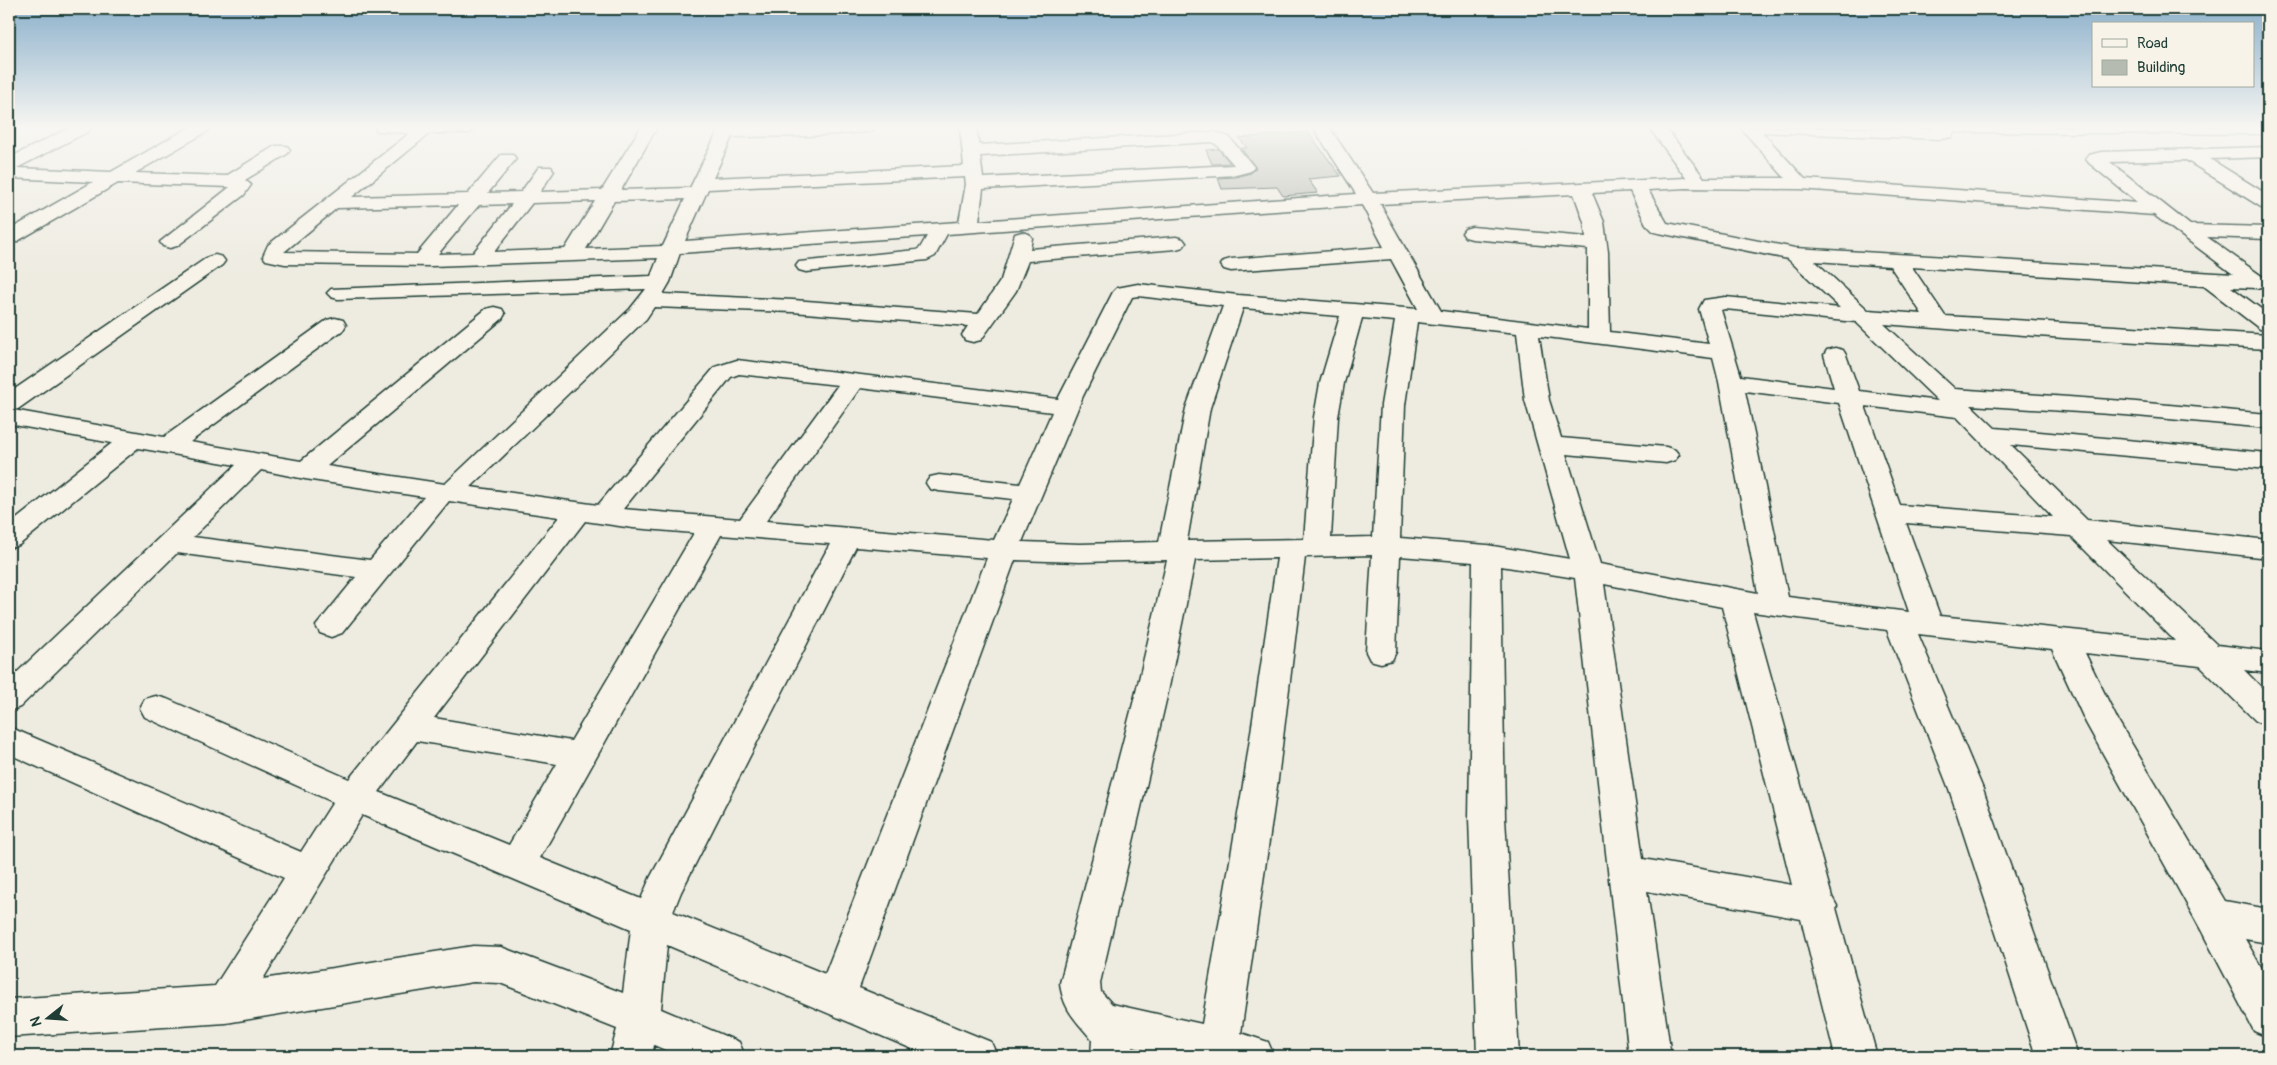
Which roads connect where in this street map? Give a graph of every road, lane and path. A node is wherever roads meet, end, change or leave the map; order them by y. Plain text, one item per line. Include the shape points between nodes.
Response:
1 (106, 177) edge
2 (114, 177) junction
3 (238, 177) edge
4 (364, 177) edge
5 (492, 177) edge
6 (540, 177) edge
7 (618, 177) edge
8 (703, 177) edge
9 (975, 177) junction
10 (986, 177) edge
11 (1356, 177) edge
12 (1694, 177) edge
13 (1793, 177) edge
14 (2117, 177) edge
15 (2227, 177) edge
16 (230, 182) junction
17 (1699, 183) junction
18 (1800, 184) junction
19 (1636, 185) junction
20 (2241, 185) junction
21 (2268, 186) edge
22 (698, 188) junction
23 (1581, 188) junction
24 (606, 196) junction
25 (526, 198) junction
26 (472, 199) junction
27 (1368, 199) junction
28 (332, 202) junction
29 (2268, 203) edge
30 (2160, 210) junction
31 (1024, 223) junction
32 (968, 227) junction
33 (940, 229) junction
34 (2184, 230) junction
35 (1472, 233) dead end
36 (2268, 233) edge
37 (9, 238) edge
38 (170, 242) dead end
39 (1176, 243) dead end
40 (1598, 244) junction
41 (672, 250) junction
42 (1397, 252) junction
43 (1795, 254) junction
44 (572, 256) junction
45 (1020, 256) junction
46 (478, 259) junction
47 (427, 260) junction
48 (215, 261) dead end
49 (1898, 262) junction
50 (1231, 265) dead end
51 (806, 266) dead end
52 (2209, 280) junction
53 (2262, 285) edge
54 (403, 291) junction
55 (655, 291) junction
56 (338, 294) dead end
57 (1235, 300) junction
58 (1353, 310) junction
59 (494, 314) dead end
60 (1407, 315) junction
61 (1433, 317) junction
62 (1863, 317) junction
63 (1938, 322) junction
64 (2268, 324) edge
65 (335, 325) dead end
66 (1527, 327) junction
67 (1599, 336) junction
68 (2268, 342) edge
69 (1722, 352) junction
70 (1834, 355) dead end
71 (853, 381) junction
72 (1730, 382) junction
73 (1849, 397) junction
74 (9, 404) edge
75 (1956, 404) junction
76 (1066, 407) junction
77 (21, 419) edge
78 (2268, 421) edge
79 (1987, 435) junction
80 (9, 436) edge
81 (133, 439) junction
82 (1551, 445) junction
83 (168, 446) junction
84 (1666, 455) dead end
85 (2268, 461) edge
86 (254, 462) junction
87 (305, 471) junction
88 (940, 483) dead end
89 (446, 492) junction
90 (1029, 493) junction
91 (591, 513) junction
92 (1889, 513) junction
93 (712, 526) junction
94 (2078, 528) junction
95 (747, 529) junction
96 (847, 538) junction
97 (9, 539) edge
98 (170, 543) junction
99 (1386, 546) junction
100 (1305, 547) junction
101 (2268, 549) edge
102 (1004, 550) junction
103 (1177, 551) junction
104 (1487, 554) junction
105 (377, 570) junction
106 (1588, 570) junction
107 (1735, 600) junction
108 (1775, 605) junction
109 (1913, 623) junction
110 (331, 626) dead end
111 (2063, 639) junction
112 (1381, 652) dead end
113 (2208, 654) junction
114 (2268, 662) edge
115 (9, 699) edge
116 (156, 708) dead end
117 (2268, 712) edge
118 (410, 727) junction
119 (9, 740) edge
120 (580, 755) junction
121 (355, 796) junction
122 (518, 863) junction
123 (308, 872) junction
124 (1626, 872) junction
125 (1818, 906) junction
126 (2213, 916) junction
127 (651, 920) junction
128 (2268, 926) edge
129 (836, 998) junction
130 (226, 1004) junction
131 (9, 1018) edge
132 (640, 1018) junction
133 (2268, 1018) edge
134 (1108, 1039) edge
135 (1235, 1052) edge
136 (631, 1056) edge
137 (724, 1056) edge
138 (976, 1056) edge
139 (1498, 1056) edge
140 (1650, 1056) edge
141 (1856, 1056) edge
142 (2057, 1056) edge

1 - 2 street
2 - 16 street
2 - 37 street
3 - 16 street
4 - 28 street
5 - 26 street
6 - 25 street
7 - 24 street
8 - 22 street
9 - 10 street
9 - 22 street
9 - 32 street
11 - 27 street
12 - 17 street
13 - 18 street
14 - 30 street
15 - 20 street
16 - 38 street via 242,185
17 - 18 street
17 - 19 street
18 - 30 street
19 - 23 street
19 - 43 street via 1661,228
20 - 21 street
20 - 29 street
22 - 24 street
22 - 41 street
23 - 27 street
23 - 40 street via 1594,222
24 - 25 street
24 - 44 street
25 - 26 street
25 - 46 street
26 - 28 street
26 - 47 street
27 - 31 street
27 - 42 street
28 - 47 street via 276,249 273,256
30 - 34 street
31 - 32 street
31 - 45 street
32 - 33 street
33 - 41 street
33 - 51 street via 930,249 920,256
34 - 36 street
34 - 53 street
35 - 40 street
39 - 45 street
40 - 67 street
41 - 44 street
41 - 55 street
42 - 50 street
42 - 61 street
43 - 49 street
43 - 62 street
44 - 46 street
45 - 55 street via 1015,275 1005,293 978,328
46 - 47 street
47 - 54 street
48 - 74 street
49 - 52 street
49 - 63 street
52 - 53 street
52 - 64 street
54 - 55 street
54 - 56 street
55 - 89 street via 638,314
57 - 58 street
57 - 76 street via 1138,290 1124,292
57 - 103 street via 1198,408
58 - 60 street
58 - 100 street via 1332,384
59 - 87 street
60 - 61 street
60 - 99 street via 1393,405
61 - 66 street
62 - 63 street
62 - 69 street via 1715,304 1710,309
62 - 75 street
63 - 68 street
65 - 83 street
66 - 67 street
66 - 82 street via 1538,400
67 - 69 street
69 - 72 street
70 - 73 street
71 - 76 street
71 - 91 street via 742,367 726,370
71 - 95 street
72 - 73 street
72 - 108 street
73 - 75 street
73 - 92 street
75 - 78 street via 2125,408
75 - 79 street
76 - 90 street
77 - 80 street
77 - 81 street
79 - 85 street
79 - 94 street
81 - 83 street
81 - 97 street
82 - 84 street
82 - 106 street
83 - 86 street
86 - 87 street
86 - 98 street
87 - 89 street
88 - 90 street
89 - 91 street
89 - 105 street
90 - 102 street
91 - 93 street
91 - 118 street
92 - 94 street
92 - 109 street
93 - 95 street
93 - 120 street
94 - 101 street
94 - 113 street
95 - 96 street
96 - 102 street
96 - 127 street via 663,889
98 - 105 street
98 - 115 street
99 - 100 street
99 - 104 street
99 - 112 street
100 - 103 street
100 - 135 street via 1261,779
102 - 103 street via 1080,553
102 - 129 street
103 - 134 street via 1152,692 1080,983 1083,1003
104 - 106 street
104 - 139 street via 1487,818
105 - 110 street
106 - 107 street
106 - 124 street
107 - 108 street
107 - 125 street
108 - 109 street
109 - 111 street
109 - 142 street
111 - 113 street
111 - 126 street via 2102,723
113 - 114 street
113 - 117 street
116 - 121 street
118 - 120 street
118 - 121 street
119 - 123 street
120 - 122 street
121 - 122 street
121 - 123 street
122 - 127 street
123 - 130 street
124 - 125 street
124 - 140 street
125 - 141 street
126 - 128 street
126 - 133 street
127 - 129 street
127 - 132 street
129 - 138 street
130 - 131 street
130 - 132 street via 488,964 501,965
132 - 136 street
132 - 137 street
134 - 135 street

